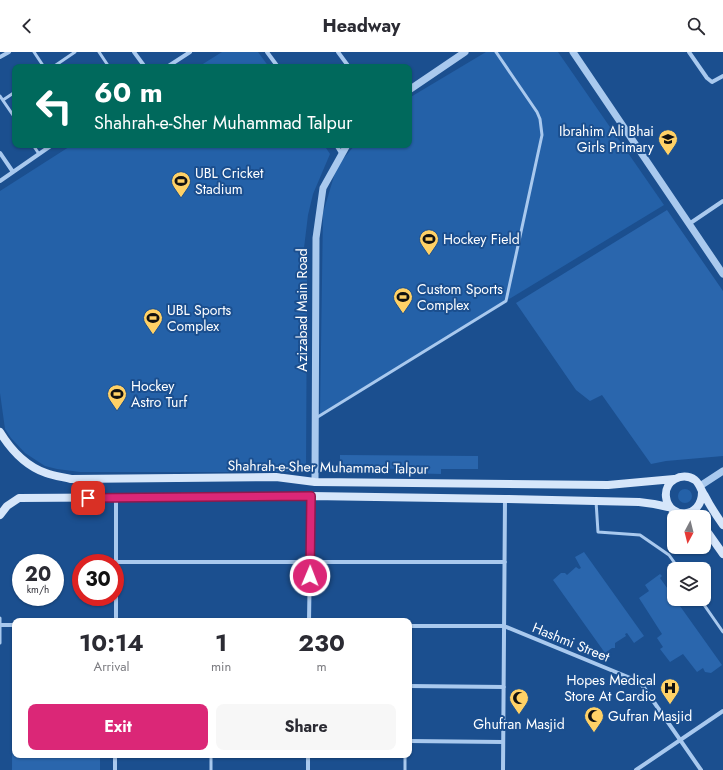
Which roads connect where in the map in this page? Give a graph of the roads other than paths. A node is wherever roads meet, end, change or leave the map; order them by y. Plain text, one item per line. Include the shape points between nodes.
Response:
1 (9, 52) edge
2 (34, 52) edge
3 (75, 52) edge
4 (99, 52) edge
5 (134, 52) edge
6 (190, 52) edge
7 (267, 52) edge
8 (345, 52) edge
9 (465, 52) edge
10 (496, 52) edge
11 (573, 52) edge
12 (689, 52) edge
13 (339, 53) edge
14 (0, 57) edge
15 (42, 64) edge
16 (57, 64) edge
17 (107, 64) edge
18 (143, 64) edge
19 (172, 64) edge
20 (276, 64) edge
21 (347, 64) edge
22 (723, 76) edge
23 (412, 88) edge
24 (12, 94) edge
25 (0, 96) edge
26 (3, 100) junction
27 (12, 114) edge
28 (35, 148) edge
29 (48, 148) edge
30 (338, 148) edge
31 (345, 148) edge
32 (0, 153) edge
33 (342, 153) junction
34 (39, 154) junction
35 (13, 172) junction
36 (0, 181) edge
37 (723, 202) edge
38 (689, 224) junction
39 (722, 270) edge
40 (315, 419) junction
41 (0, 432) edge
42 (723, 471) edge
43 (674, 480) junction
44 (315, 482) junction
45 (701, 489) junction
46 (311, 496) junction
47 (116, 498) junction
48 (505, 499) junction
49 (596, 501) junction
50 (668, 507) junction
51 (673, 510) edge
52 (694, 510) edge
53 (0, 515) edge
54 (723, 525) edge
55 (711, 537) edge
56 (116, 554) edge
57 (723, 554) edge
58 (310, 561) junction
59 (124, 562) edge
60 (505, 562) junction
61 (674, 562) edge
62 (116, 606) edge
63 (705, 606) edge
64 (0, 618) edge
65 (116, 618) edge
66 (309, 618) edge
67 (0, 625) edge
68 (12, 625) edge
69 (412, 626) edge
70 (504, 626) junction
71 (723, 632) edge
72 (0, 643) edge
73 (412, 686) edge
74 (504, 687) junction
75 (723, 711) edge
76 (680, 740) junction
77 (412, 741) edge
78 (503, 742) junction
79 (115, 758) edge
80 (211, 758) edge
81 (308, 758) edge
82 (404, 758) edge
83 (115, 770) edge
84 (211, 770) edge
85 (308, 770) edge
86 (405, 770) edge
87 (503, 770) edge
88 (636, 770) edge
89 (701, 770) edge

1 - 14 street
2 - 15 lane
3 - 16 lane
4 - 17 lane
5 - 18 street
6 - 19 street
7 - 20 street
8 - 13 street
9 - 23 street
10 - 40 lane via 537,112 542,135 506,301
11 - 38 street
12 - 22 street via 712,82
13 - 21 street
24 - 26 lane
25 - 26 lane
26 - 27 lane
28 - 34 lane
29 - 34 street
30 - 33 street
31 - 33 street, Azizabad Main Road
32 - 35 street
33 - 40 street, Azizabad Main Road via 323,188 316,238
34 - 35 street
35 - 36 street
37 - 38 street
38 - 39 street
40 - 44 street, Azizabad Main Road
41 - 44 main road, Shahrah-e-Sher Muhammad Talpur via 15,453 30,465 46,474 71,479 276,477
42 - 45 street
43 - 44 main road, Shahrah-e-Sher Muhammad Talpur via 608,485
43 - 45 main road via 679,477 691,478
43 - 50 main road via 666,488
45 - 52 main road via 700,505
45 - 54 main road
46 - 47 main road, Shahrah-e-Sher Muhammad Talpur
46 - 48 main road, Shahrah-e-Sher Muhammad Talpur
46 - 58 street
47 - 53 main road, Shahrah-e-Sher Muhammad Talpur via 19,498 7,506
47 - 56 street
48 - 49 main road, Shahrah-e-Sher Muhammad Talpur
48 - 60 street
49 - 50 main road, Shahrah-e-Sher Muhammad Talpur via 647,503
49 - 61 lane via 598,532 640,535 669,555
50 - 51 main road
55 - 57 main road
58 - 59 street
58 - 60 street
58 - 66 street
60 - 70 street
62 - 65 street
63 - 71 lane
64 - 67 lane
67 - 68 street
67 - 72 lane
69 - 70 street, Hashmi Street
70 - 74 street
70 - 76 street, Hashmi Street via 640,682
73 - 74 street
74 - 78 street
75 - 76 street
76 - 88 street
76 - 89 street, Hashmi Street
77 - 78 street
78 - 87 street
79 - 83 street
80 - 84 lane
81 - 85 street
82 - 86 lane

